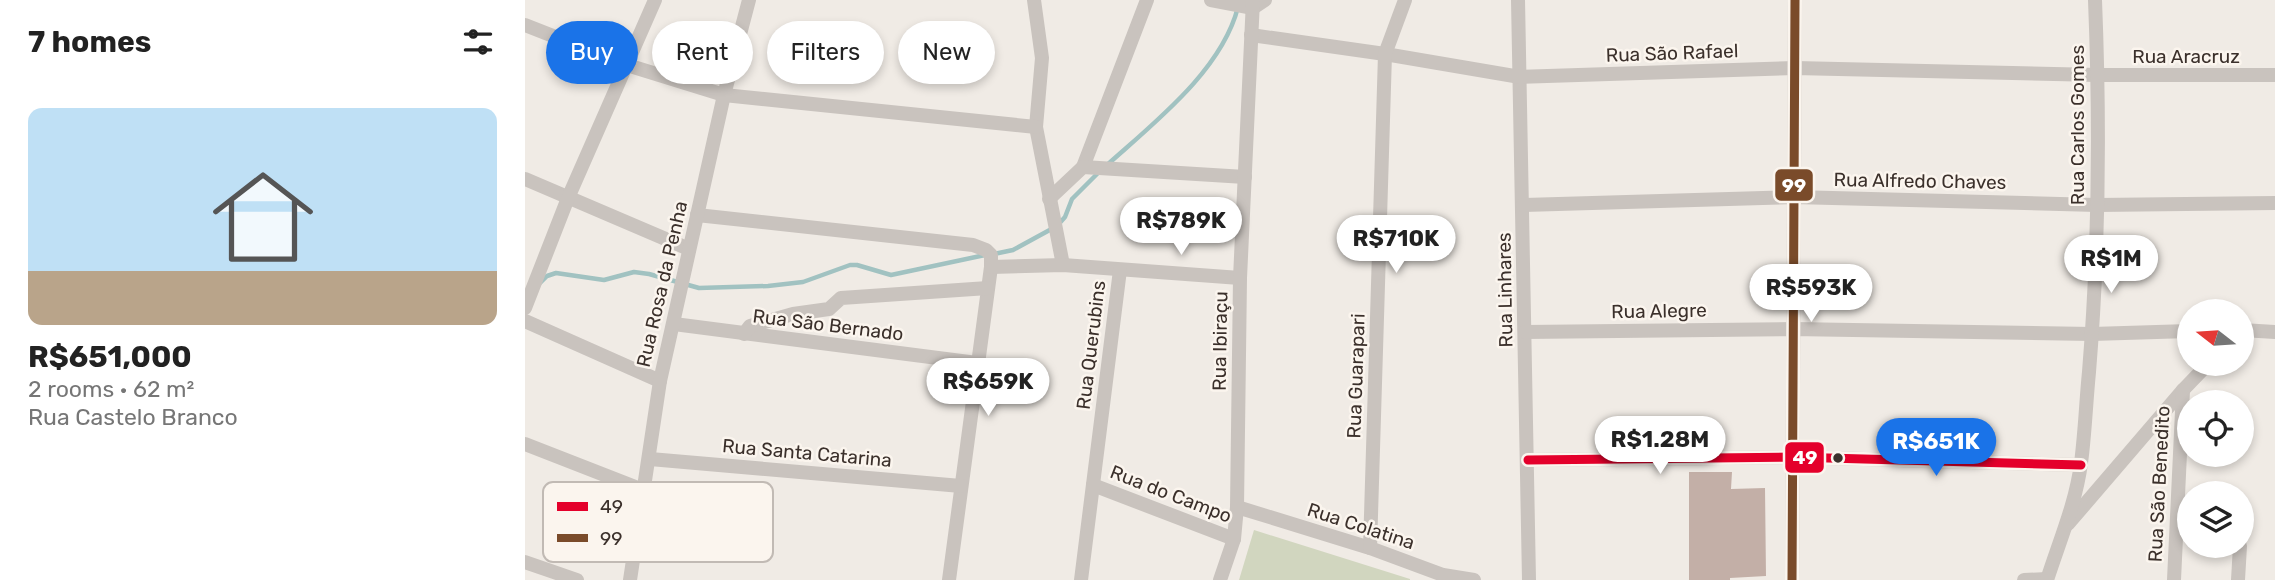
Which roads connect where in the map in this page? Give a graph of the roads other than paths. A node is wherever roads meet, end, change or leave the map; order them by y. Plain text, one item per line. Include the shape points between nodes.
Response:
1 (655, 0) edge
2 (749, 0) edge
3 (1034, 0) edge
4 (1147, 0) edge
5 (1211, 0) edge
6 (1405, 0) edge
7 (1518, 0) edge
8 (1795, 0) edge
9 (2095, 0) edge
10 (1257, 3) edge
11 (525, 25) edge
12 (546, 33) edge
13 (1251, 35) junction
14 (638, 39) edge
15 (1385, 54) junction
16 (638, 68) edge
17 (1795, 68) junction
18 (2098, 75) junction
19 (2275, 75) edge
20 (1520, 77) junction
21 (619, 84) edge
22 (724, 95) junction
23 (1035, 127) junction
24 (1083, 167) junction
25 (1245, 177) junction
26 (525, 178) edge
27 (568, 198) junction
28 (1794, 198) junction
29 (1049, 199) junction
30 (2275, 203) edge
31 (1523, 205) junction
32 (2097, 205) junction
33 (697, 215) junction
34 (689, 249) junction
35 (991, 261) junction
36 (1063, 265) junction
37 (1120, 270) junction
38 (1240, 278) junction
39 (988, 288) junction
40 (525, 308) edge
41 (525, 321) edge
42 (674, 324) junction
43 (1793, 329) junction
44 (2177, 331) edge
45 (2254, 331) edge
46 (1525, 332) junction
47 (2275, 332) edge
48 (744, 334) junction
49 (2092, 334) junction
50 (977, 363) junction
51 (2196, 376) edge
52 (660, 381) junction
53 (2183, 390) edge
54 (2177, 397) edge
55 (525, 444) edge
56 (1792, 457) junction
57 (650, 459) junction
58 (1528, 460) junction
59 (2081, 465) junction
60 (2179, 467) edge
61 (622, 482) edge
62 (645, 482) edge
63 (1093, 485) junction
64 (961, 486) junction
65 (1237, 507) junction
66 (2065, 527) junction
67 (1234, 539) junction
68 (1370, 548) junction
69 (2239, 558) edge
70 (525, 562) edge
71 (633, 562) edge
72 (577, 580) edge
73 (630, 580) edge
74 (949, 580) edge
75 (1081, 580) edge
76 (1220, 580) edge
77 (1474, 580) edge
78 (1529, 580) edge
79 (1793, 580) edge
80 (2024, 580) edge
81 (2047, 580) edge
82 (2174, 580) edge
83 (2238, 580) edge

1 - 14 street
2 - 22 street, Rua Rosa da Penha
3 - 23 street, Rua Querubins via 1042,58
4 - 24 street
5 - 10 street
6 - 15 street, Rua Guarapari
7 - 20 street, Rua Linhares
8 - 17 street
9 - 18 street, Rua Carlos Gomes
10 - 13 street, Rua Ibiraçu
11 - 12 street
13 - 15 street, Rua São Rafael
13 - 25 street, Rua Ibiraçu
15 - 20 street, Rua São Rafael
15 - 68 street, Rua Guarapari
16 - 22 street
17 - 18 street, Rua São Rafael
17 - 20 street, Rua São Rafael
17 - 28 street
18 - 19 street, Rua Aracruz
18 - 32 street, Rua Carlos Gomes
20 - 31 street, Rua Linhares
21 - 27 street
22 - 23 street
22 - 33 street, Rua Rosa da Penha
23 - 29 street, Rua Querubins
24 - 25 street
24 - 29 street
25 - 38 street, Rua Ibiraçu
26 - 27 street
27 - 34 street
27 - 40 street
28 - 31 street, Rua Alfredo Chaves
28 - 32 street, Rua Alfredo Chaves
28 - 43 street
29 - 36 street, Rua Querubins
30 - 32 street, Rua Alfredo Chaves
31 - 46 street, Rua Linhares
32 - 49 street, Rua Carlos Gomes
33 - 34 street, Rua Rosa da Penha
33 - 35 street via 973,245 986,250
34 - 42 street, Rua Rosa da Penha
35 - 36 street
35 - 39 street
36 - 37 street, Rua Querubins
37 - 38 street
37 - 63 street, Rua Querubins
38 - 65 street, Rua Ibiraçu
39 - 48 street via 841,298 829,309 750,326
39 - 50 street
41 - 52 street
42 - 48 street, Rua São Bernado
42 - 52 street, Rua Rosa da Penha
43 - 46 street, Rua Alegre
43 - 49 street, Rua Alegre
43 - 56 street
44 - 49 street, Rua Alegre
45 - 47 street
46 - 58 street, Rua Linhares
48 - 50 street, Rua São Bernado
49 - 59 street, Rua Carlos Gomes
50 - 64 street
51 - 53 street
52 - 57 street, Rua Rosa da Penha
54 - 66 street
55 - 61 street
56 - 58 street
56 - 59 street
56 - 79 street
57 - 62 street, Rua Rosa da Penha
57 - 64 street, Rua Santa Catarina
58 - 78 street, Rua Linhares
59 - 66 street, Rua Carlos Gomes
60 - 82 street, Rua São Benedito
63 - 67 street, Rua do Campo
63 - 75 street, Rua Querubins
64 - 74 street
65 - 67 street, Rua Ibiraçu
65 - 68 street, Rua Colatina
66 - 81 street, Rua Carlos Gomes
67 - 76 street, Rua Ibiraçu
68 - 77 street, Rua Colatina via 1443,575
69 - 83 street
70 - 72 street
71 - 73 street, Rua Rosa da Penha
80 - 81 street

